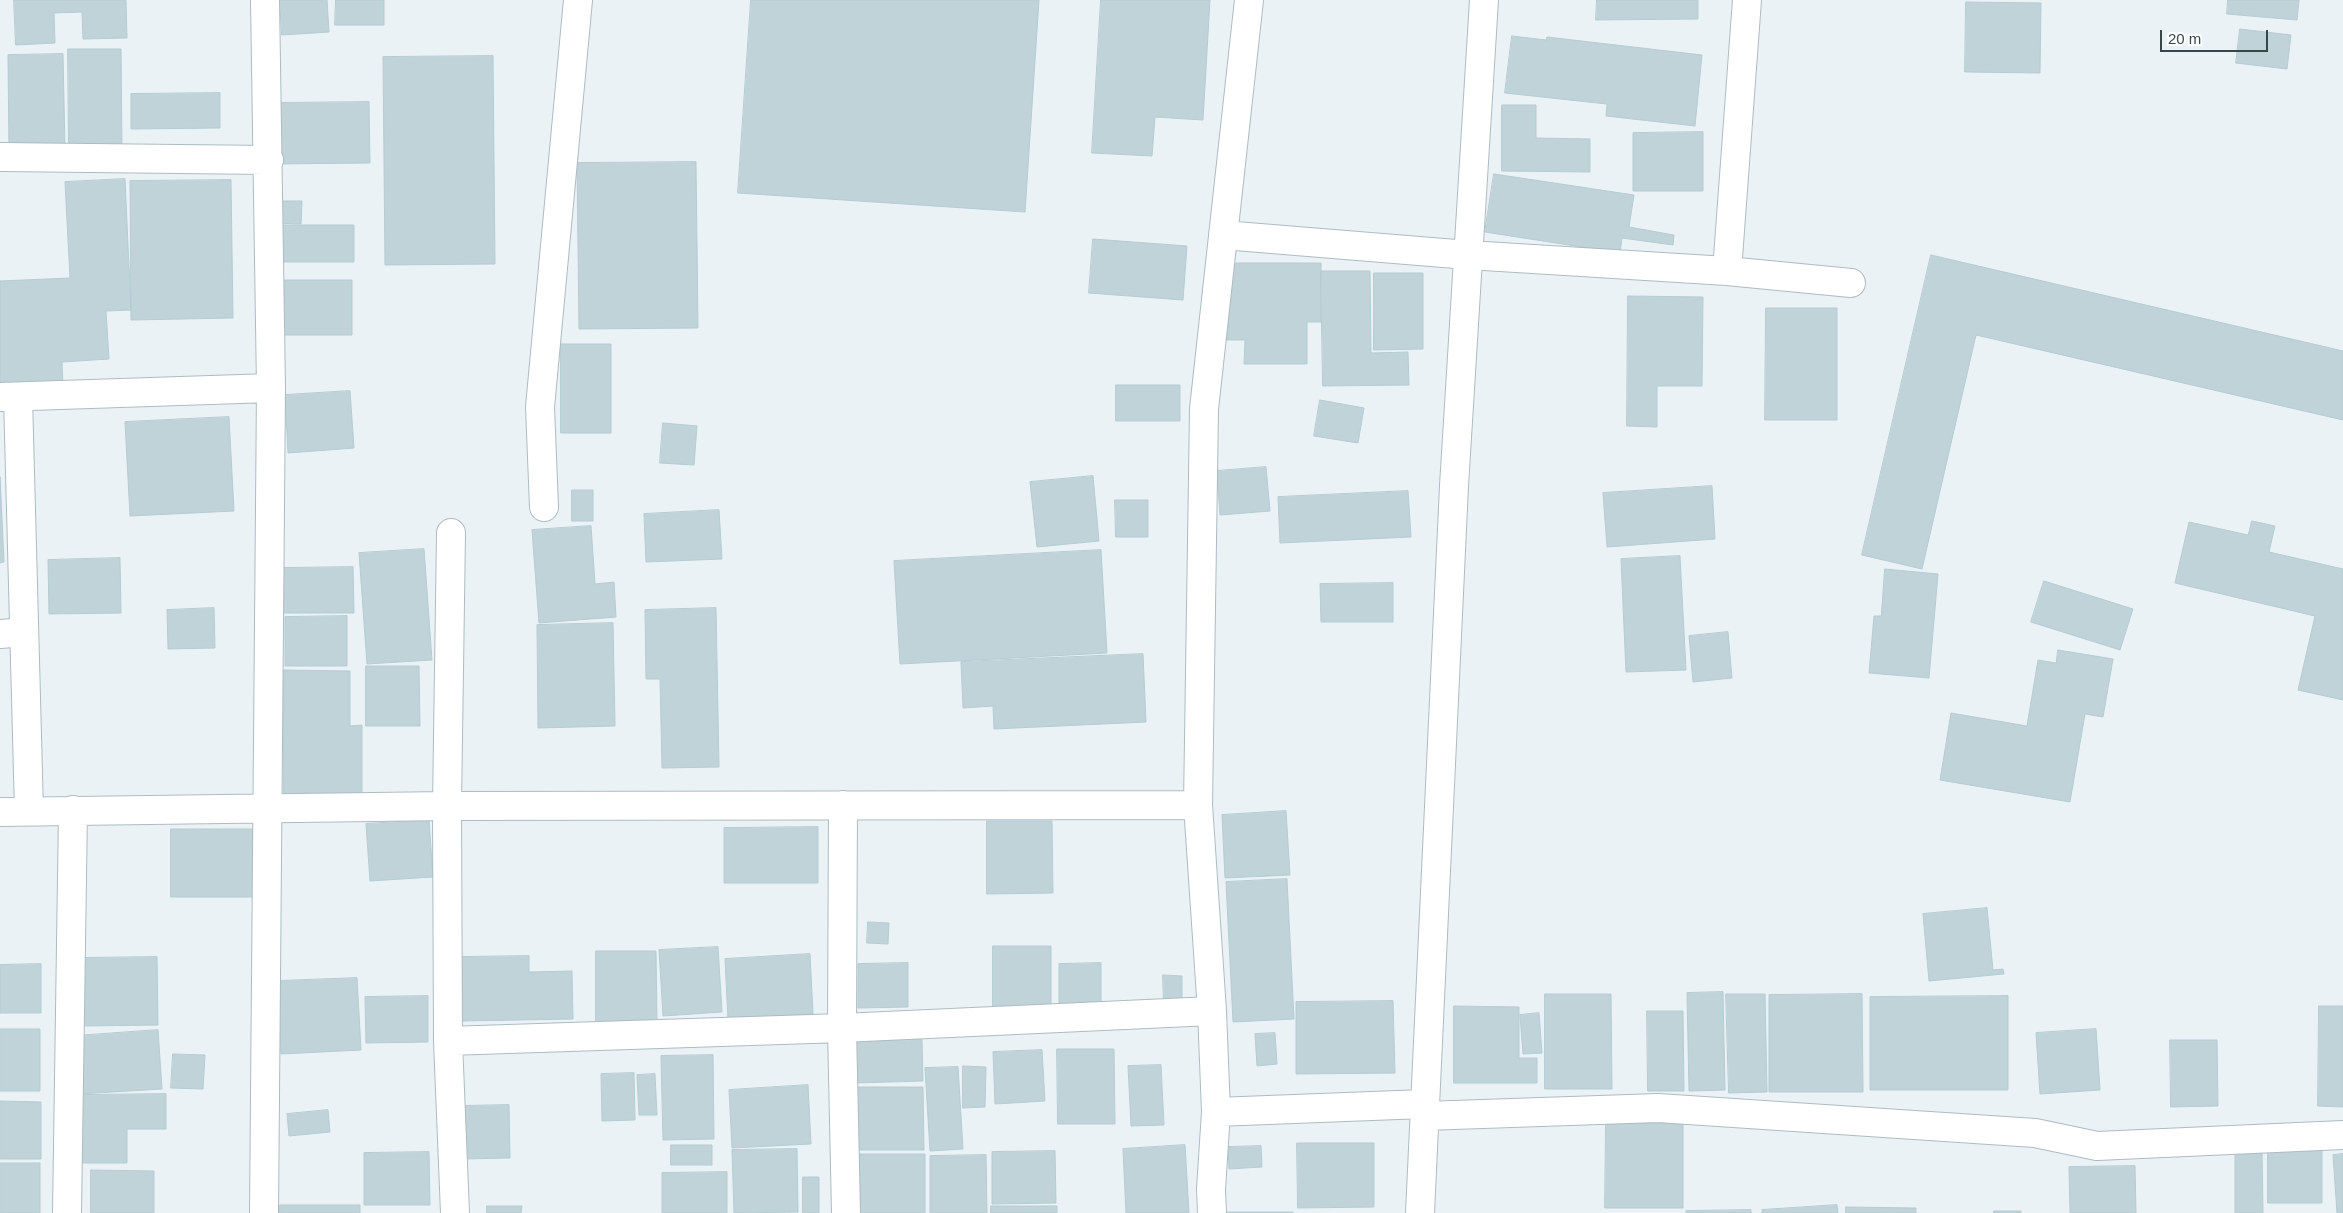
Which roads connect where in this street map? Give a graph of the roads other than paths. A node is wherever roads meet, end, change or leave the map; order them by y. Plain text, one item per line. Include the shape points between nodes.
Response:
1 (265, 0) edge
2 (578, 0) edge
3 (1248, 0) edge
4 (1484, 0) edge
5 (1747, 0) edge
6 (0, 157) edge
7 (269, 160) junction
8 (1223, 235) junction
9 (1468, 255) junction
10 (1727, 271) junction
11 (1851, 283) dead end
12 (271, 388) junction
13 (9, 397) edge
14 (544, 506) dead end
15 (451, 533) dead end
16 (12, 633) edge
17 (842, 805) junction
18 (1198, 805) junction
19 (447, 806) junction
20 (267, 808) junction
21 (73, 810) junction
22 (29, 811) junction
23 (0, 812) edge
24 (1212, 1011) junction
25 (842, 1028) junction
26 (448, 1042) junction
27 (1424, 1110) junction
28 (1216, 1112) junction
29 (2343, 1135) edge
30 (67, 1213) edge
31 (264, 1213) edge
32 (455, 1213) edge
33 (846, 1213) edge
34 (1212, 1213) edge
35 (1420, 1213) edge

1 - 7 street
2 - 14 street via 540,407
3 - 8 street
4 - 9 street
5 - 10 street
6 - 7 street
7 - 12 street
8 - 9 street
8 - 18 street via 1204,409
9 - 10 street
9 - 27 street
10 - 11 street
12 - 13 street
12 - 20 street
13 - 16 street
15 - 19 street
16 - 22 street
17 - 18 street
17 - 19 street
17 - 25 street
18 - 24 street
19 - 20 street
19 - 26 street
20 - 21 street
20 - 31 street
21 - 22 street
21 - 30 street
22 - 23 street
24 - 25 street
24 - 28 street
25 - 26 street
25 - 33 street
26 - 32 street
27 - 28 street
27 - 29 street via 1658,1108 2035,1133 2097,1146
27 - 35 street
28 - 34 street

